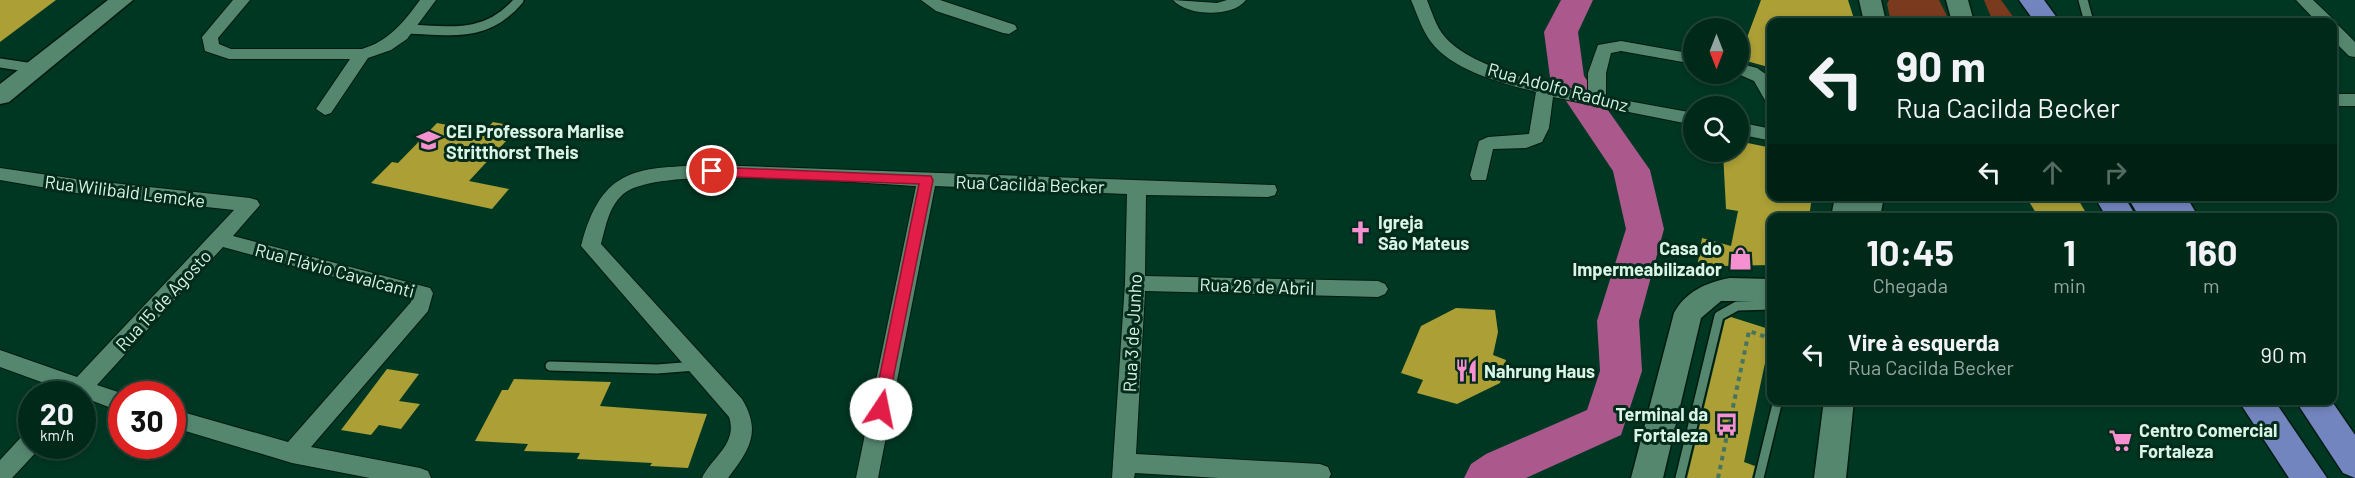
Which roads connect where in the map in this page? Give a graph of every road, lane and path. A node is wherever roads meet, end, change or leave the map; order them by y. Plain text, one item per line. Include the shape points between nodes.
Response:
1 (122, 0) edge
2 (242, 0) edge
3 (428, 0) edge
4 (519, 0) edge
5 (929, 0) edge
6 (1181, 0) edge
7 (1238, 0) edge
8 (1419, 0) edge
9 (1870, 0) edge
10 (1957, 0) edge
11 (2008, 0) edge
12 (2031, 0) edge
13 (2055, 0) edge
14 (2083, 0) edge
15 (2304, 0) edge
16 (1874, 18) edge
17 (1962, 18) edge
18 (2020, 18) edge
19 (2045, 18) edge
20 (2060, 18) edge
21 (2087, 18) edge
22 (2322, 18) edge
23 (408, 28) junction
24 (1009, 29) dead end
25 (2337, 34) edge
26 (2355, 52) edge
27 (362, 54) junction
28 (1683, 57) edge
29 (0, 63) edge
30 (36, 68) junction
31 (1749, 72) edge
32 (1767, 83) edge
33 (1553, 89) junction
34 (0, 96) edge
35 (1593, 99) junction
36 (2337, 100) edge
37 (2355, 100) edge
38 (325, 109) dead end
39 (1683, 117) edge
40 (1749, 130) edge
41 (1767, 134) edge
42 (0, 174) edge
43 (1479, 175) dead end
44 (927, 180) junction
45 (1137, 188) junction
46 (1268, 190) dead end
47 (250, 205) joint
48 (219, 239) junction
49 (1135, 282) junction
50 (1378, 289) dead end
51 (1767, 294) edge
52 (1767, 295) edge
53 (1767, 337) edge
54 (0, 358) edge
55 (550, 366) dead end
56 (699, 366) junction
57 (60, 381) edge
58 (87, 381) edge
59 (1777, 405) edge
60 (1838, 405) edge
61 (2258, 405) edge
62 (2280, 405) edge
63 (2315, 405) edge
64 (186, 422) edge
65 (292, 453) junction
66 (18, 456) edge
67 (2355, 463) edge
68 (1124, 471) edge
69 (1320, 474) dead end
70 (0, 475) edge
71 (420, 478) edge
72 (713, 478) edge
73 (867, 478) edge
74 (1647, 478) edge
75 (1680, 478) edge
76 (1718, 478) edge
77 (1759, 478) edge
78 (1830, 478) edge
79 (2309, 478) edge
80 (2330, 478) edge

1 - 30 main road
2 - 27 street via 210,37 211,47 229,54
3 - 23 street
4 - 23 lane via 508,15 478,29
5 - 24 street via 942,8
6 - 7 street via 1221,9
8 - 33 street, Rua Adolfo Radunz via 1440,43 1466,61 1503,77
9 - 16 main road
10 - 17 main road
11 - 18 main road
12 - 19 main road
13 - 20 main road
14 - 21 lane
15 - 22 street
23 - 27 street via 395,41
25 - 26 street
27 - 38 street
28 - 35 street via 1609,46 1604,49
29 - 30 lane
30 - 34 main road
31 - 32 street
33 - 35 street, Rua Adolfo Radunz
33 - 43 street via 1536,138 1488,143
35 - 39 street, Rua Adolfo Radunz
36 - 37 street
40 - 41 street
42 - 47 street, Rua Wilibald Lemcke
44 - 45 street, Rua Cacilda Becker
44 - 56 street, Rua Cacilda Becker via 712,171 645,175 625,183 607,199 595,221 591,246
44 - 73 street
45 - 46 street, Rua Cacilda Becker
45 - 49 street, Rua 3 de Junho
47 - 48 street, Rua 15 de Agosto
48 - 58 street, Rua 15 de Agosto
48 - 65 street, Rua Flávio Cavalcanti via 423,293 421,305
49 - 50 street, Rua 26 de Abril
49 - 68 street, Rua 3 de Junho
51 - 74 main road via 1730,289 1713,292 1688,313
52 - 75 lane via 1727,309 1719,316
53 - 76 path via 1749,332
54 - 57 street
55 - 56 lane
56 - 72 street, Rua Cacilda Becker via 734,405 742,422 735,448
59 - 77 lane
60 - 78 main road
61 - 79 main road
62 - 80 main road
63 - 67 main road
64 - 65 street
65 - 71 street
66 - 70 street
68 - 69 street

